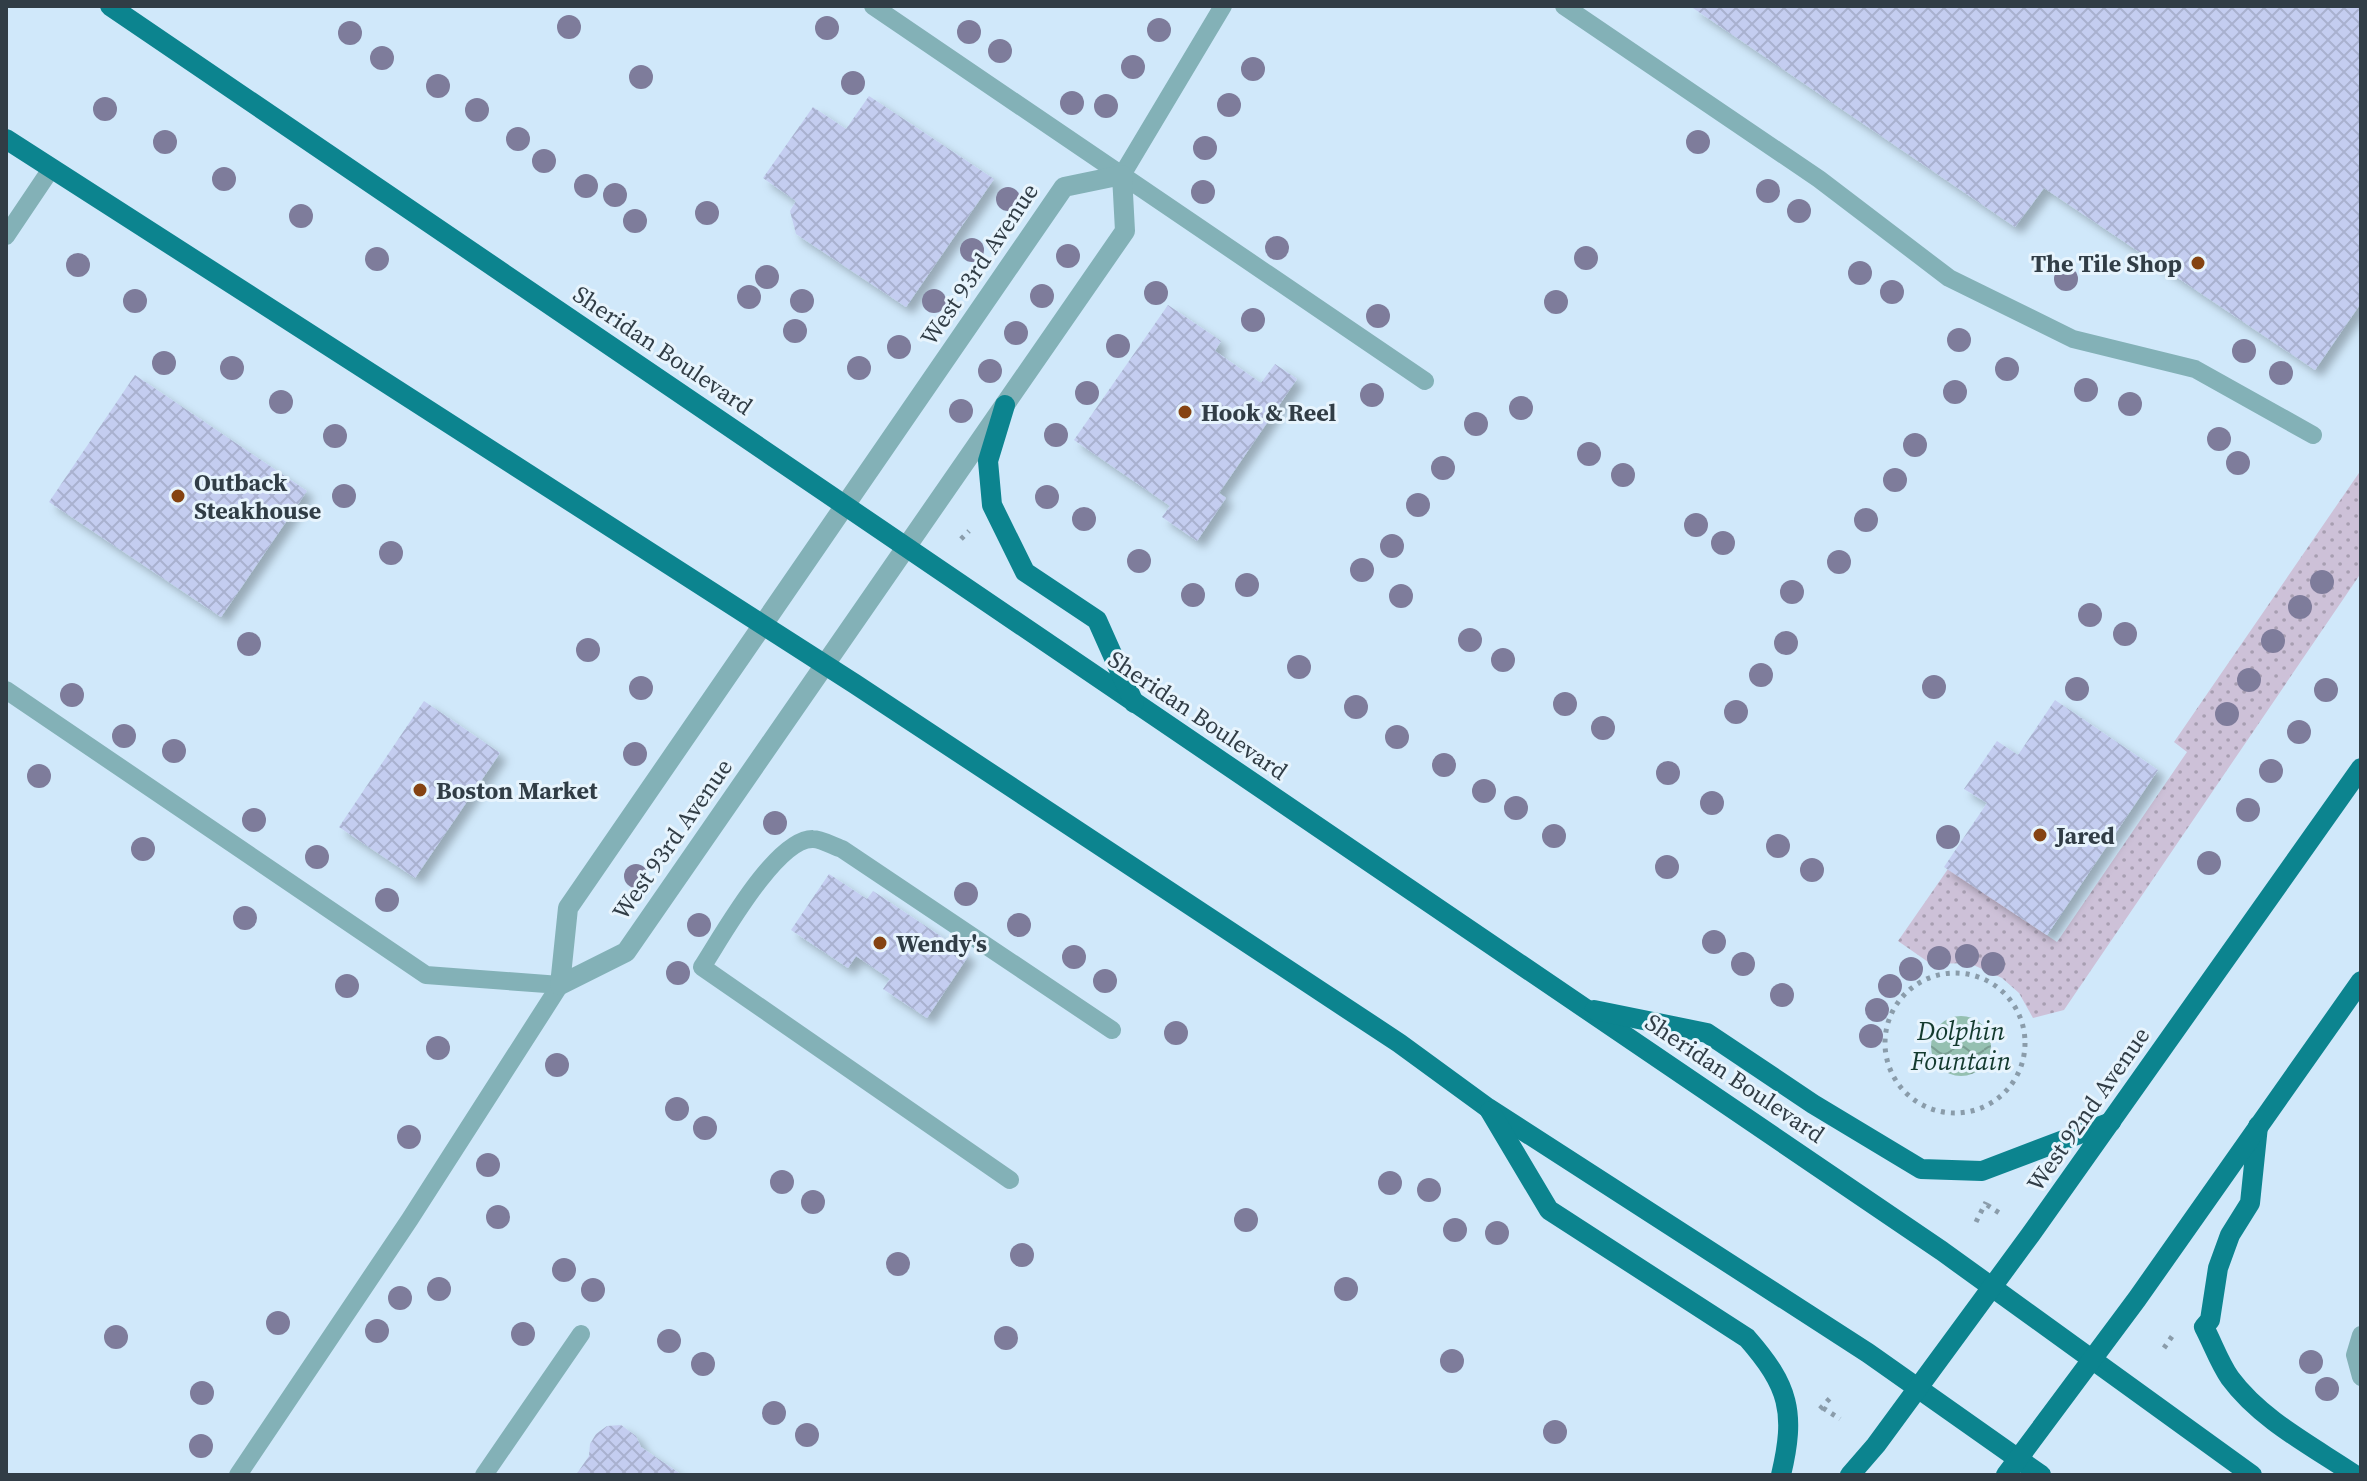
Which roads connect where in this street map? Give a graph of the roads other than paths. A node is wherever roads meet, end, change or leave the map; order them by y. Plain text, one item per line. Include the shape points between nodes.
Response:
1 (110, 6) edge
2 (873, 6) edge
3 (1223, 6) edge
4 (1564, 6) edge
5 (6, 139) edge
6 (51, 169) junction
7 (1122, 175) junction
8 (6, 236) edge
9 (1425, 381) dead end
10 (1005, 405) junction
11 (2313, 435) dead end
12 (845, 506) junction
13 (906, 548) junction
14 (763, 624) junction
15 (825, 664) junction
16 (6, 690) edge
17 (1134, 703) junction
18 (2361, 768) edge
19 (2361, 981) edge
20 (560, 985) junction
21 (1585, 1008) junction
22 (1112, 1030) dead end
23 (1488, 1108) junction
24 (2111, 1122) junction
25 (2258, 1125) junction
26 (1010, 1180) dead end
27 (1992, 1287) junction
28 (581, 1334) dead end
29 (2361, 1335) edge
30 (2091, 1360) junction
31 (2361, 1377) edge
32 (1917, 1389) junction
33 (2012, 1467) edge
34 (238, 1475) edge
35 (484, 1475) edge
36 (1781, 1475) edge
37 (1850, 1475) edge
38 (2041, 1475) edge
39 (2252, 1475) edge
40 (2355, 1475) edge

1 - 12 main road, Sheridan Boulevard
2 - 7 lane
3 - 7 lane
4 - 11 lane via 1819,179 1949,278 2073,339 2195,369
5 - 6 main road
6 - 8 lane
6 - 14 main road
7 - 9 lane
7 - 10 street, West 93rd Avenue via 1125,231
7 - 12 street, West 93rd Avenue via 1064,187
10 - 13 street, West 93rd Avenue
10 - 17 main road via 988,461 992,505 1025,572 1097,620
12 - 13 main road, Sheridan Boulevard
12 - 14 street, West 93rd Avenue
13 - 15 street, West 93rd Avenue
13 - 17 main road, Sheridan Boulevard
14 - 15 main road
14 - 20 street, West 93rd Avenue via 568,908
15 - 20 street, West 93rd Avenue via 626,952
15 - 23 main road via 1399,1043
16 - 20 lane via 426,975
17 - 21 main road, Sheridan Boulevard
18 - 24 main road, West 92nd Avenue
19 - 25 main road
20 - 34 lane
21 - 24 main road via 1707,1033 1921,1169 1982,1171
21 - 27 main road, Sheridan Boulevard
22 - 26 lane via 842,849 812,839 790,847 768,869 702,967
23 - 32 main road
23 - 36 main road via 1549,1210 1747,1338 1768,1362 1789,1407
24 - 27 main road, West 92nd Avenue
25 - 30 main road
25 - 40 main road via 2250,1203 2230,1235 2204,1327 2244,1396
27 - 30 main road, Sheridan Boulevard
27 - 32 main road, West 92nd Avenue
28 - 35 lane
29 - 31 lane via 2355,1355
30 - 33 main road
30 - 39 main road, Sheridan Boulevard
32 - 33 main road
32 - 37 main road, West 92nd Avenue
33 - 38 main road

